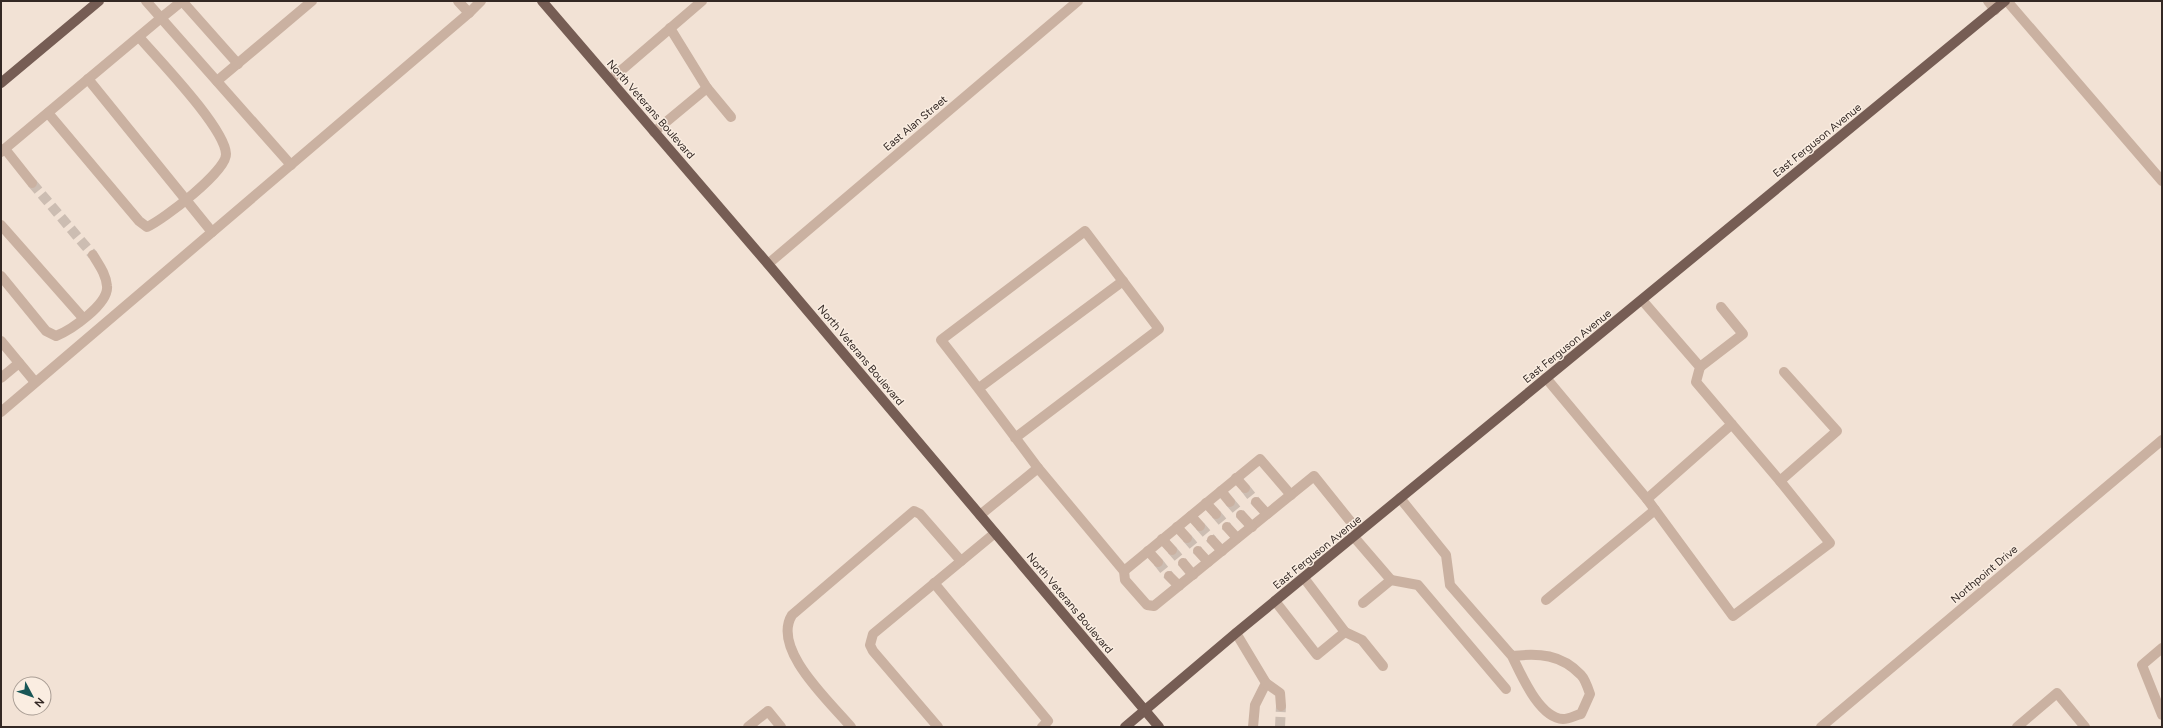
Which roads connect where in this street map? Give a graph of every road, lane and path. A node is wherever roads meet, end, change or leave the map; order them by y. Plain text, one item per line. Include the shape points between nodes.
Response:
1 (99, 1) edge
2 (146, 1) edge
3 (182, 1) edge
4 (312, 1) edge
5 (458, 1) edge
6 (481, 1) edge
7 (542, 1) edge
8 (702, 1) edge
9 (1078, 1) edge
10 (1988, 1) edge
11 (2006, 1) edge
12 (1995, 10) junction
13 (469, 13) junction
14 (161, 18) junction
15 (670, 28) junction
16 (139, 37) junction
17 (238, 64) junction
18 (88, 80) junction
19 (610, 80) junction
20 (217, 81) junction
21 (1, 83) edge
22 (707, 88) junction
23 (48, 113) junction
24 (731, 117) dead end
25 (654, 132) junction
26 (3, 151) edge
27 (291, 165) junction
28 (2162, 181) edge
29 (32, 183) tunnel mouth
30 (186, 202) junction
31 (1, 225) edge
32 (212, 232) junction
33 (93, 255) tunnel mouth
34 (768, 264) junction
35 (1, 276) edge
36 (1123, 281) junction
37 (1642, 300) junction
38 (1721, 306) dead end
39 (83, 318) junction
40 (1, 341) edge
41 (19, 363) junction
42 (1700, 367) junction
43 (1784, 372) dead end
44 (1, 378) edge
45 (1546, 378) junction
46 (35, 382) junction
47 (979, 388) junction
48 (1, 412) edge
49 (1732, 424) junction
50 (1015, 438) junction
51 (2162, 440) edge
52 (1038, 468) junction
53 (1236, 478) junction
54 (1780, 481) junction
55 (1245, 488) tunnel mouth
56 (1221, 491) junction
57 (1291, 495) junction
58 (1400, 498) junction
59 (1647, 499) junction
60 (1230, 502) tunnel mouth
61 (1256, 502) tunnel mouth
62 (1206, 503) junction
63 (1655, 510) junction
64 (1216, 514) tunnel mouth
65 (1267, 514) junction
66 (980, 515) junction
67 (1241, 515) tunnel mouth
68 (1191, 516) junction
69 (1200, 526) tunnel mouth
70 (1177, 527) junction
71 (1227, 527) tunnel mouth
72 (1252, 527) junction
73 (995, 532) junction
74 (1357, 534) junction
75 (1187, 538) tunnel mouth
76 (1237, 538) junction
77 (1162, 540) junction
78 (1212, 540) tunnel mouth
79 (1172, 550) tunnel mouth
80 (1148, 551) junction
81 (1198, 551) tunnel mouth
82 (1222, 551) junction
83 (961, 561) junction
84 (1158, 562) tunnel mouth
85 (1208, 562) junction
86 (1183, 563) tunnel mouth
87 (1124, 571) junction
88 (1193, 574) junction
89 (1169, 576) tunnel mouth
90 (1304, 578) junction
91 (1391, 580) junction
92 (934, 583) junction
93 (1179, 586) junction
94 (1546, 600) dead end
95 (1275, 602) junction
96 (1363, 603) dead end
97 (1345, 632) junction
98 (1236, 633) junction
99 (2162, 648) edge
100 (1512, 656) junction
101 (1383, 666) dead end
102 (1266, 683) junction
103 (1506, 689) dead end
104 (1281, 706) tunnel mouth
105 (1145, 710) junction
106 (2162, 715) edge
107 (748, 727) edge
108 (781, 727) edge
109 (851, 727) edge
110 (938, 727) edge
111 (1042, 727) edge
112 (1125, 727) edge
113 (1160, 727) edge
114 (1253, 727) edge
115 (1821, 727) edge
116 (2017, 727) edge
117 (2085, 727) edge

1 - 21 main road
2 - 14 street
3 - 14 street
3 - 17 street
4 - 17 street
5 - 13 street
6 - 13 street
7 - 19 main road, North Veterans Boulevard
8 - 15 street
9 - 34 street, East Alan Street
10 - 12 street
11 - 12 main road, East Ferguson Avenue
11 - 28 street
12 - 37 main road, East Ferguson Avenue
13 - 27 street
14 - 16 street
14 - 20 street
15 - 19 street
15 - 22 street
16 - 18 street
16 - 30 street via 212,123 225,148 226,156 222,164
17 - 20 street
18 - 23 street
18 - 30 street
19 - 25 main road, North Veterans Boulevard
20 - 27 street
22 - 24 street
22 - 25 street
23 - 26 street
23 - 30 street via 139,221 147,227
25 - 34 main road, North Veterans Boulevard
26 - 29 street
27 - 32 street
30 - 32 street
31 - 39 street
32 - 46 street
33 - 39 street via 105,275 108,287 104,300
34 - 66 main road, North Veterans Boulevard
35 - 39 street via 46,331 56,336 67,332
36 - 47 street
36 - 47 street via 1085,231 941,340
36 - 50 street via 1159,329
37 - 42 street
37 - 45 main road, East Ferguson Avenue
38 - 42 street via 1744,334
40 - 41 street
41 - 44 street
41 - 46 street
42 - 49 street via 1696,382
43 - 54 street via 1837,431
45 - 58 main road, East Ferguson Avenue
45 - 59 street
46 - 48 street
47 - 50 street
49 - 54 street
49 - 59 street
50 - 52 street
51 - 115 street, Northpoint Drive
52 - 66 street
52 - 87 street
53 - 55 street
53 - 56 street
53 - 57 street via 1260,459
54 - 63 street via 1830,543 1733,616
56 - 60 street
56 - 62 street
57 - 65 street
57 - 74 street via 1314,476
58 - 74 main road, East Ferguson Avenue
58 - 100 street via 1446,555 1450,585
59 - 63 street
61 - 65 street
62 - 64 street
62 - 68 street
63 - 94 street
65 - 72 street
66 - 73 main road, North Veterans Boulevard
67 - 72 street
68 - 69 street
68 - 70 street
70 - 75 street
70 - 77 street
71 - 76 street
72 - 76 street
73 - 83 street
73 - 105 main road, North Veterans Boulevard
74 - 90 main road, East Ferguson Avenue
74 - 91 street
76 - 82 street
77 - 79 street
77 - 80 street
78 - 82 street
80 - 84 street
80 - 87 street
81 - 85 street
82 - 85 street
83 - 92 street
83 - 109 street via 920,514 914,511 792,615 788,622 787,634 790,649 802,668
85 - 88 street
86 - 88 street
87 - 93 street via 1125,580 1147,605 1154,606
88 - 93 street
89 - 93 street
90 - 95 main road, East Ferguson Avenue
90 - 97 street
91 - 96 street
91 - 103 street via 1418,585
92 - 110 street via 873,634 870,644 873,651
92 - 111 street via 1048,721
95 - 97 street via 1316,655
95 - 98 main road, East Ferguson Avenue
97 - 101 street via 1362,640
98 - 102 street
98 - 105 main road, East Ferguson Avenue
99 - 106 street via 2142,665
100 - 100 street via 1538,654 1562,660 1582,675 1590,694 1581,714 1562,719 1547,712 1528,691
102 - 104 street via 1280,693
102 - 114 street via 1255,705
105 - 112 main road, East Ferguson Avenue
105 - 113 main road, North Veterans Boulevard
107 - 108 street via 768,711
116 - 117 street via 2057,693

